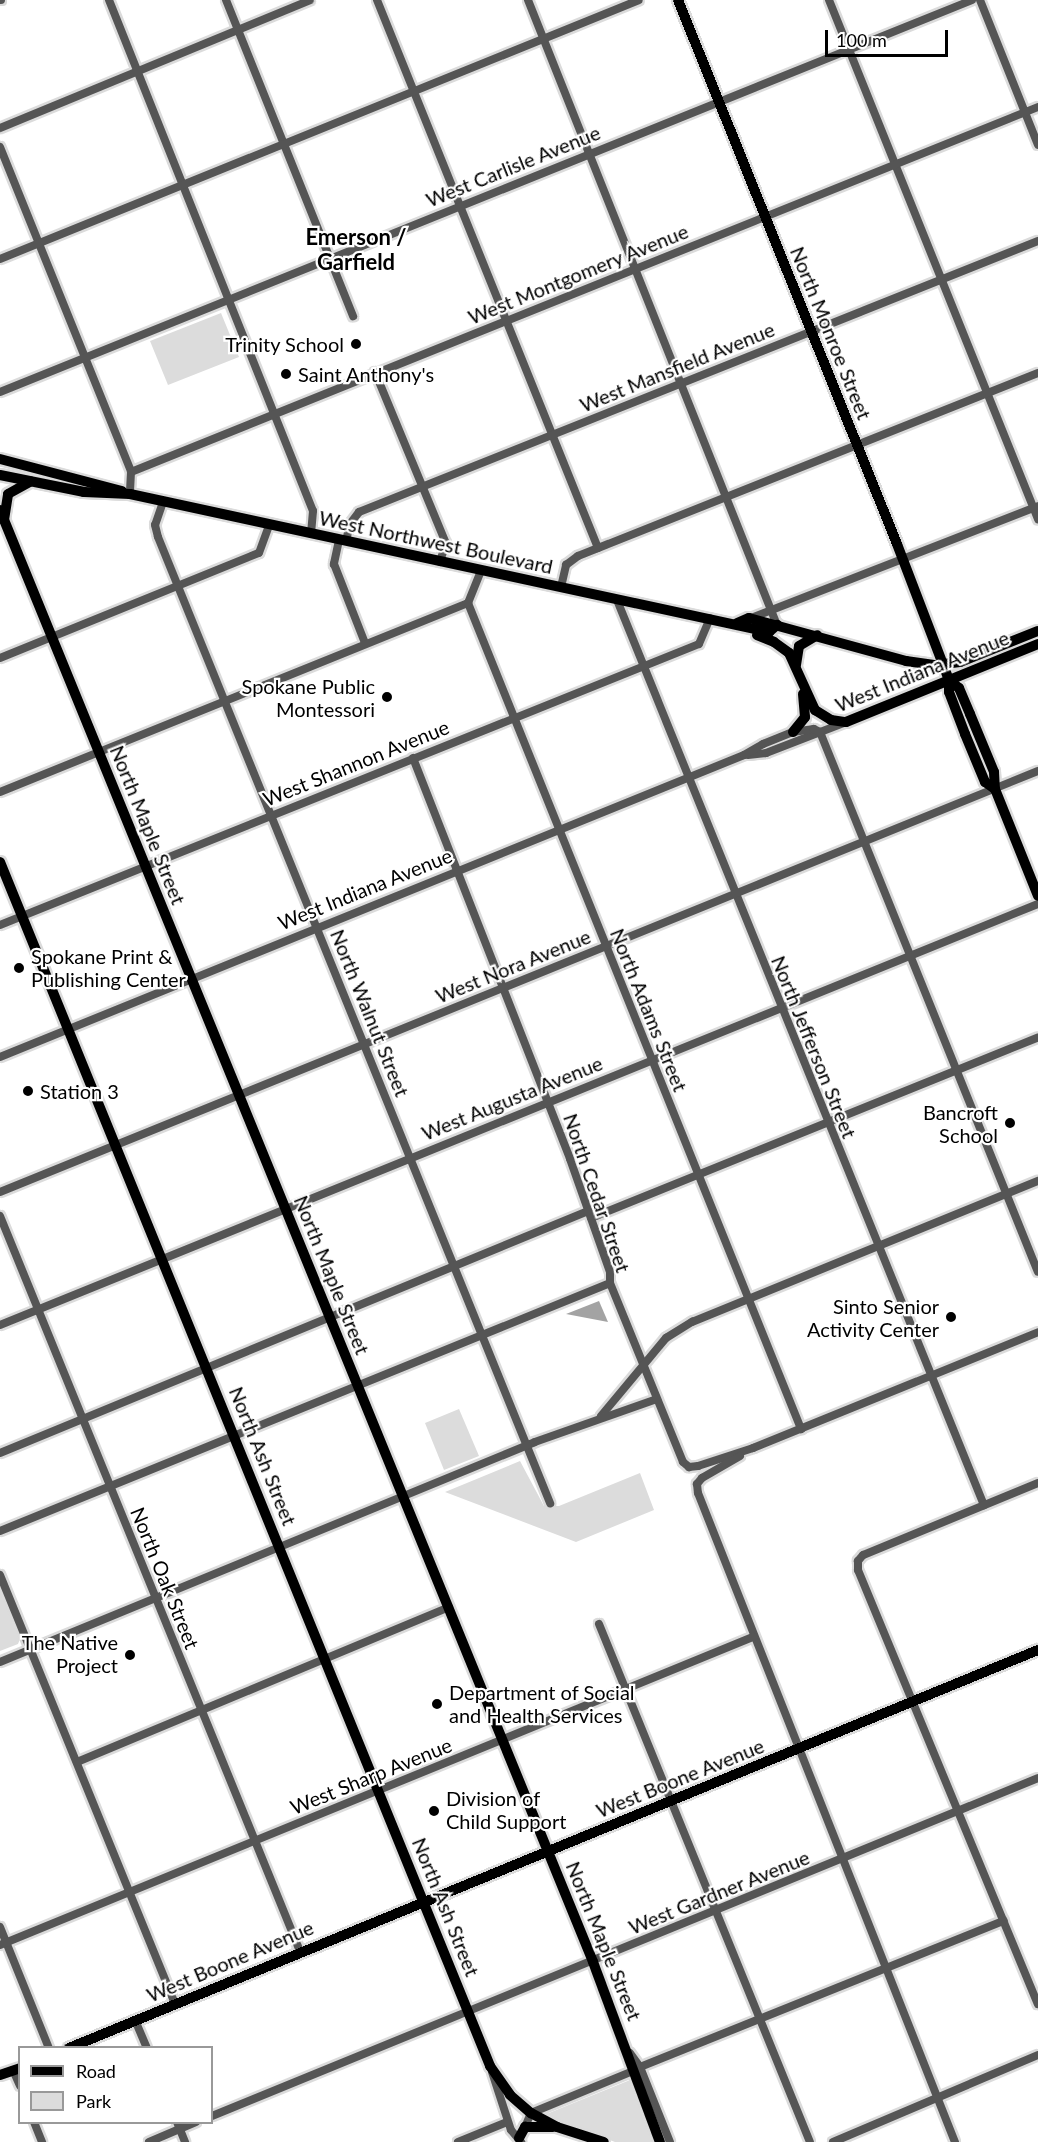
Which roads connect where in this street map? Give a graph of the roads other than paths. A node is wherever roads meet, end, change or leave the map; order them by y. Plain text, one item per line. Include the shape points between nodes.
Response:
1 (109, 0) edge
2 (226, 0) edge
3 (310, 0) edge
4 (377, 0) edge
5 (528, 0) edge
6 (639, 0) edge
7 (678, 0) edge
8 (830, 0) edge
9 (972, 0) edge
10 (980, 0) edge
11 (238, 29) junction
12 (543, 39) junction
13 (849, 49) junction
14 (137, 72) junction
15 (413, 90) junction
16 (719, 100) junction
17 (1038, 107) edge
18 (1024, 112) junction
19 (0, 128) edge
20 (284, 142) junction
21 (1038, 145) edge
22 (0, 147) edge
23 (589, 153) junction
24 (895, 165) junction
25 (182, 183) junction
26 (459, 206) junction
27 (765, 217) junction
28 (1038, 241) edge
29 (39, 244) junction
30 (330, 258) junction
31 (0, 259) edge
32 (635, 269) junction
33 (942, 279) junction
34 (228, 299) junction
35 (353, 316) dead end
36 (505, 320) junction
37 (812, 332) junction
38 (85, 357) junction
39 (375, 372) junction
40 (1038, 373) edge
41 (681, 383) junction
42 (0, 392) edge
43 (988, 394) junction
44 (274, 413) junction
45 (552, 435) junction
46 (857, 446) junction
47 (0, 459) edge
48 (131, 472) junction
49 (0, 475) edge
50 (31, 481) junction
51 (421, 486) junction
52 (130, 495) junction
53 (727, 497) junction
54 (163, 502) junction
55 (1036, 507) edge
56 (2, 515) edge
57 (1038, 519) edge
58 (269, 525) junction
59 (311, 534) junction
60 (343, 540) junction
61 (598, 548) junction
62 (903, 561) junction
63 (440, 562) junction
64 (481, 570) junction
65 (178, 585) junction
66 (561, 587) junction
67 (617, 600) junction
68 (468, 603) junction
69 (772, 611) junction
70 (710, 618) junction
71 (749, 618) junction
72 (735, 624) junction
73 (777, 625) junction
74 (1038, 631) edge
75 (818, 635) junction
76 (53, 637) junction
77 (365, 643) junction
78 (1038, 644) edge
79 (0, 658) edge
80 (944, 665) junction
81 (643, 666) junction
82 (796, 669) junction
83 (949, 680) junction
84 (800, 681) junction
85 (225, 700) junction
86 (513, 718) junction
87 (846, 722) junction
88 (793, 732) junction
89 (820, 732) junction
90 (99, 752) junction
91 (744, 755) junction
92 (413, 758) junction
93 (1038, 771) edge
94 (689, 778) junction
95 (994, 789) junction
96 (0, 792) edge
97 (272, 815) junction
98 (559, 831) junction
99 (865, 841) junction
100 (0, 862) edge
101 (145, 866) junction
102 (457, 871) junction
103 (735, 893) junction
104 (1038, 896) edge
105 (1038, 904) edge
106 (22, 916) junction
107 (0, 925) edge
108 (317, 928) junction
109 (604, 946) junction
110 (911, 957) junction
111 (192, 979) junction
112 (503, 987) junction
113 (781, 1008) junction
114 (70, 1029) junction
115 (1038, 1037) edge
116 (365, 1044) junction
117 (0, 1058) edge
118 (651, 1060) junction
119 (955, 1071) junction
120 (239, 1094) junction
121 (548, 1102) junction
122 (826, 1122) junction
123 (116, 1143) junction
124 (411, 1156) junction
125 (697, 1174) junction
126 (1038, 1180) edge
127 (0, 1192) edge
128 (1006, 1194) junction
129 (285, 1209) junction
130 (590, 1214) junction
131 (0, 1216) edge
132 (877, 1247) junction
133 (163, 1259) junction
134 (456, 1265) junction
135 (1038, 1272) edge
136 (609, 1283) junction
137 (747, 1300) junction
138 (38, 1309) junction
139 (330, 1317) junction
140 (0, 1325) edge
141 (1038, 1332) edge
142 (483, 1334) junction
143 (644, 1364) junction
144 (207, 1368) junction
145 (931, 1376) junction
146 (357, 1386) junction
147 (657, 1399) junction
148 (600, 1416) junction
149 (83, 1419) junction
150 (801, 1429) junction
151 (235, 1435) junction
152 (527, 1445) junction
153 (753, 1448) junction
154 (0, 1453) edge
155 (1038, 1483) edge
156 (110, 1486) junction
157 (402, 1496) junction
158 (550, 1503) dead end
159 (984, 1505) junction
160 (0, 1531) edge
161 (280, 1546) junction
162 (0, 1575) edge
163 (156, 1599) junction
164 (449, 1606) junction
165 (599, 1624) dead end
166 (753, 1637) junction
167 (30, 1650) junction
168 (1038, 1650) edge
169 (325, 1657) junction
170 (0, 1662) edge
171 (626, 1690) junction
172 (914, 1702) junction
173 (202, 1709) junction
174 (502, 1740) junction
175 (798, 1749) junction
176 (77, 1762) junction
177 (1038, 1778) edge
178 (379, 1790) junction
179 (671, 1800) junction
180 (958, 1811) junction
181 (255, 1840) junction
182 (548, 1850) junction
183 (842, 1860) junction
184 (130, 1891) junction
185 (424, 1901) junction
186 (717, 1911) junction
187 (1004, 1922) junction
188 (0, 1927) edge
189 (3, 1943) edge
190 (300, 1951) junction
191 (593, 1962) junction
192 (886, 1969) junction
193 (175, 2003) junction
194 (1038, 2004) edge
195 (469, 2011) junction
196 (761, 2019) junction
197 (135, 2020) junction
198 (48, 2046) edge
199 (74, 2046) edge
200 (146, 2046) edge
201 (1038, 2055) edge
202 (490, 2066) junction
203 (16, 2069) edge
204 (637, 2069) junction
205 (0, 2076) edge
206 (937, 2098) junction
207 (531, 2113) junction
208 (213, 2116) edge
209 (507, 2122) junction
210 (35, 2124) edge
211 (179, 2126) edge
212 (525, 2127) junction
213 (557, 2127) junction
214 (520, 2140) edge
215 (42, 2142) edge
216 (149, 2142) edge
217 (185, 2142) edge
218 (458, 2142) edge
219 (604, 2142) edge
220 (660, 2142) edge
221 (670, 2142) edge
222 (810, 2142) edge
223 (833, 2142) edge
224 (955, 2142) edge

1 - 14 street
2 - 11 street
3 - 11 street
4 - 15 street
5 - 12 street
6 - 12 street
7 - 16 main road, North Monroe Street
8 - 13 street
9 - 13 street, West Carlisle Avenue
10 - 18 street
11 - 14 street
11 - 20 street
12 - 15 street
12 - 23 street
13 - 16 street, West Carlisle Avenue
13 - 24 street
14 - 19 street
14 - 25 street
15 - 20 street
15 - 26 street
16 - 23 street, West Carlisle Avenue
16 - 27 main road, North Monroe Street
17 - 18 street, West Montgomery Avenue
18 - 21 street
18 - 24 street, West Montgomery Avenue
20 - 25 street
20 - 30 street
22 - 29 street
23 - 26 street, West Carlisle Avenue
23 - 32 street
24 - 27 street, West Montgomery Avenue
24 - 33 street
25 - 29 street
25 - 34 street
26 - 30 street, West Carlisle Avenue
26 - 36 street
27 - 32 street, West Montgomery Avenue
27 - 37 main road, North Monroe Street
28 - 33 street, West Mansfield Avenue
29 - 31 street
29 - 38 street
30 - 34 street, West Carlisle Avenue
30 - 35 street
32 - 36 street, West Montgomery Avenue
32 - 41 street
33 - 37 street, West Mansfield Avenue
33 - 43 street
34 - 38 street, West Carlisle Avenue
34 - 44 street
36 - 39 street, West Montgomery Avenue
36 - 45 street
37 - 41 street, West Mansfield Avenue
37 - 46 main road, North Monroe Street
38 - 42 street, West Carlisle Avenue
38 - 48 street
39 - 44 street, West Montgomery Avenue
39 - 51 street
40 - 43 street
41 - 45 street, West Mansfield Avenue
41 - 53 street
43 - 46 street
43 - 55 street
44 - 48 street, West Montgomery Avenue
44 - 59 street via 313,511
45 - 51 street, West Mansfield Avenue
45 - 61 street
46 - 53 street
46 - 62 main road, North Monroe Street
47 - 52 main road via 100,483
48 - 52 street
49 - 50 main road
50 - 52 main road via 84,492
50 - 56 main road via 8,494
51 - 60 street, West Mansfield Avenue via 359,512
51 - 63 street via 446,543
52 - 54 main road, West Northwest Boulevard
53 - 61 street
53 - 69 street
54 - 58 main road, West Northwest Boulevard
54 - 65 street, North Walnut Street via 155,529
55 - 57 street
55 - 62 street
56 - 76 main road, North Maple Street
58 - 59 main road, West Northwest Boulevard
58 - 65 street via 259,553
59 - 60 main road, West Northwest Boulevard
60 - 63 main road, West Northwest Boulevard
60 - 77 street via 334,564
61 - 66 street via 566,565
62 - 69 street
62 - 80 main road, North Monroe Street
63 - 64 main road, West Northwest Boulevard
64 - 66 main road, West Northwest Boulevard
64 - 68 street
65 - 76 street
65 - 85 street, North Walnut Street
66 - 67 main road, West Northwest Boulevard
67 - 70 main road, West Northwest Boulevard
67 - 81 street, North Jefferson Street
68 - 77 street
68 - 86 street, North Adams Street
69 - 71 street
69 - 73 street
70 - 72 main road, West Northwest Boulevard
70 - 81 street, West Shannon Avenue via 699,644
71 - 72 main road
71 - 73 main road
72 - 73 main road via 769,632
72 - 82 main road, West Northwest Boulevard via 747,633 780,645
73 - 75 main road
74 - 80 main road, West Indiana Avenue
75 - 80 main road via 906,661
75 - 82 main road via 799,646
76 - 79 street
76 - 90 main road, North Maple Street
77 - 85 street
78 - 83 main road, West Indiana Avenue
80 - 83 main road, North Monroe Street
81 - 86 street, West Shannon Avenue
81 - 94 street, North Jefferson Street
82 - 84 main road, West Northwest Boulevard
83 - 87 main road, West Indiana Avenue
83 - 95 main road, North Monroe Street via 949,693 985,782
84 - 87 main road, West Northwest Boulevard via 822,717
84 - 88 main road via 805,717
85 - 90 street
85 - 97 street, North Walnut Street
86 - 92 street, West Shannon Avenue
86 - 98 street, North Adams Street
87 - 89 street, West Indiana Avenue
88 - 89 street, West Indiana Avenue
88 - 91 street, West Indiana Avenue
89 - 91 street, West Indiana Avenue via 766,753
89 - 99 street
90 - 96 street
90 - 101 main road, North Maple Street
91 - 94 street, West Indiana Avenue
92 - 97 street, West Shannon Avenue
92 - 102 street, North Cedar Street
93 - 95 street, West Nora Avenue
94 - 98 street, West Indiana Avenue
94 - 103 street, North Jefferson Street
95 - 99 street, West Nora Avenue
95 - 104 main road, North Monroe Street
97 - 101 street, West Shannon Avenue
97 - 108 street, North Walnut Street
98 - 102 street, West Indiana Avenue
98 - 109 street, North Adams Street
99 - 103 street, West Nora Avenue
99 - 110 street
100 - 106 main road, North Ash Street
101 - 106 street, West Shannon Avenue
101 - 111 main road, North Maple Street
102 - 108 street, West Indiana Avenue
102 - 112 street, North Cedar Street
103 - 109 street, West Nora Avenue
103 - 113 street, North Jefferson Street
105 - 110 street, West Augusta Avenue
106 - 107 street, West Shannon Avenue
106 - 114 main road, North Ash Street
108 - 111 street, West Indiana Avenue
108 - 116 street, North Walnut Street
109 - 112 street, West Nora Avenue
109 - 118 street, North Adams Street
110 - 113 street, West Augusta Avenue
110 - 119 street
111 - 114 street, West Indiana Avenue
111 - 120 main road, North Maple Street
112 - 116 street, West Nora Avenue
112 - 121 street, North Cedar Street
113 - 118 street, West Augusta Avenue
113 - 122 street, North Jefferson Street
114 - 117 street, West Indiana Avenue
114 - 123 main road, North Ash Street
115 - 119 street
116 - 120 street, West Nora Avenue
116 - 124 street, North Walnut Street
118 - 121 street, West Augusta Avenue
118 - 125 street, North Adams Street
119 - 122 street
119 - 128 street
120 - 123 street, West Nora Avenue
120 - 129 main road, North Maple Street
121 - 124 street, West Augusta Avenue
121 - 130 street, North Cedar Street
122 - 125 street
122 - 132 street, North Jefferson Street
123 - 127 street, West Nora Avenue
123 - 133 main road, North Ash Street
124 - 129 street, West Augusta Avenue
124 - 134 street, North Walnut Street
125 - 130 street
125 - 137 street, North Adams Street
126 - 128 street
128 - 132 street
128 - 135 street
129 - 133 street, West Augusta Avenue
129 - 139 main road, North Maple Street
130 - 134 street
130 - 136 street, North Cedar Street via 611,1275
131 - 138 street, North Oak Street
132 - 137 street
132 - 145 street, North Jefferson Street
133 - 138 street, West Augusta Avenue
133 - 144 main road, North Ash Street
134 - 139 street
134 - 142 street, North Walnut Street
136 - 142 street
136 - 143 street, North Cedar Street
137 - 143 street via 692,1322 666,1338
137 - 150 street, North Adams Street
138 - 140 street, West Augusta Avenue
138 - 149 street, North Oak Street
139 - 144 street
139 - 146 main road, North Maple Street
141 - 145 street
142 - 146 street
142 - 152 street, North Walnut Street
143 - 147 street, North Cedar Street
143 - 148 street
144 - 149 street
144 - 151 main road, North Ash Street
145 - 150 street
145 - 159 street, North Jefferson Street
146 - 151 street
146 - 157 main road, North Maple Street
147 - 148 street
147 - 153 street, North Cedar Street via 683,1462 689,1467
148 - 152 street
149 - 154 street
149 - 156 street, North Oak Street
150 - 153 street
151 - 156 street
151 - 161 main road, North Ash Street
152 - 157 street
152 - 158 street, North Walnut Street
153 - 166 street via 697,1484
155 - 159 street
156 - 160 street
156 - 163 street, North Oak Street
157 - 161 street
157 - 164 main road, North Maple Street
159 - 172 street via 864,1555 858,1561 858,1570
161 - 163 street
161 - 169 main road, North Ash Street
162 - 167 street
163 - 167 street
163 - 173 street, North Oak Street
164 - 169 street
164 - 174 main road, North Maple Street
165 - 171 street
166 - 171 street, West Sharp Avenue
166 - 175 street
167 - 170 street
167 - 176 street
168 - 172 main road, West Boone Avenue
169 - 173 street
169 - 178 main road, North Ash Street
171 - 174 street, West Sharp Avenue
171 - 179 street
172 - 175 main road, West Boone Avenue
172 - 180 street
173 - 176 street
173 - 181 street, North Oak Street
174 - 178 street, West Sharp Avenue
174 - 182 main road, North Maple Street
175 - 179 main road, West Boone Avenue
175 - 183 street
176 - 184 street
177 - 180 street, West Gardner Avenue
178 - 181 street, West Sharp Avenue
178 - 185 main road, North Ash Street
179 - 182 main road, West Boone Avenue
179 - 186 street
180 - 183 street, West Gardner Avenue
180 - 187 street
181 - 184 street, West Sharp Avenue
181 - 190 street, North Oak Street
182 - 185 main road, West Boone Avenue
182 - 191 main road, North Maple Street
183 - 186 street, West Gardner Avenue
183 - 192 street
184 - 189 street, West Sharp Avenue
184 - 193 street
185 - 190 main road, West Boone Avenue
185 - 195 main road, North Ash Street
186 - 191 street, West Gardner Avenue
186 - 196 street
187 - 192 street
187 - 194 street
188 - 189 street
189 - 198 street
190 - 193 main road, West Boone Avenue
191 - 195 street, West Gardner Avenue
191 - 204 main road, North Maple Street
192 - 196 street
192 - 206 street
193 - 197 main road, West Boone Avenue
195 - 202 main road, North Ash Street
195 - 208 street, West Gardner Avenue
196 - 204 street
196 - 222 street
197 - 199 main road, West Boone Avenue
197 - 200 street
201 - 206 street
202 - 207 main road, North Ash Street via 510,2095
202 - 209 street, North Ash Street
203 - 205 main road
204 - 207 street
204 - 220 main road, North Maple Street
204 - 221 street, North Maple Street
206 - 223 street
206 - 224 street
207 - 212 street
207 - 213 main road
209 - 214 street, North Ash Street
209 - 218 street
210 - 215 street
211 - 216 street
211 - 217 street
212 - 213 main road
212 - 214 main road
213 - 219 main road

